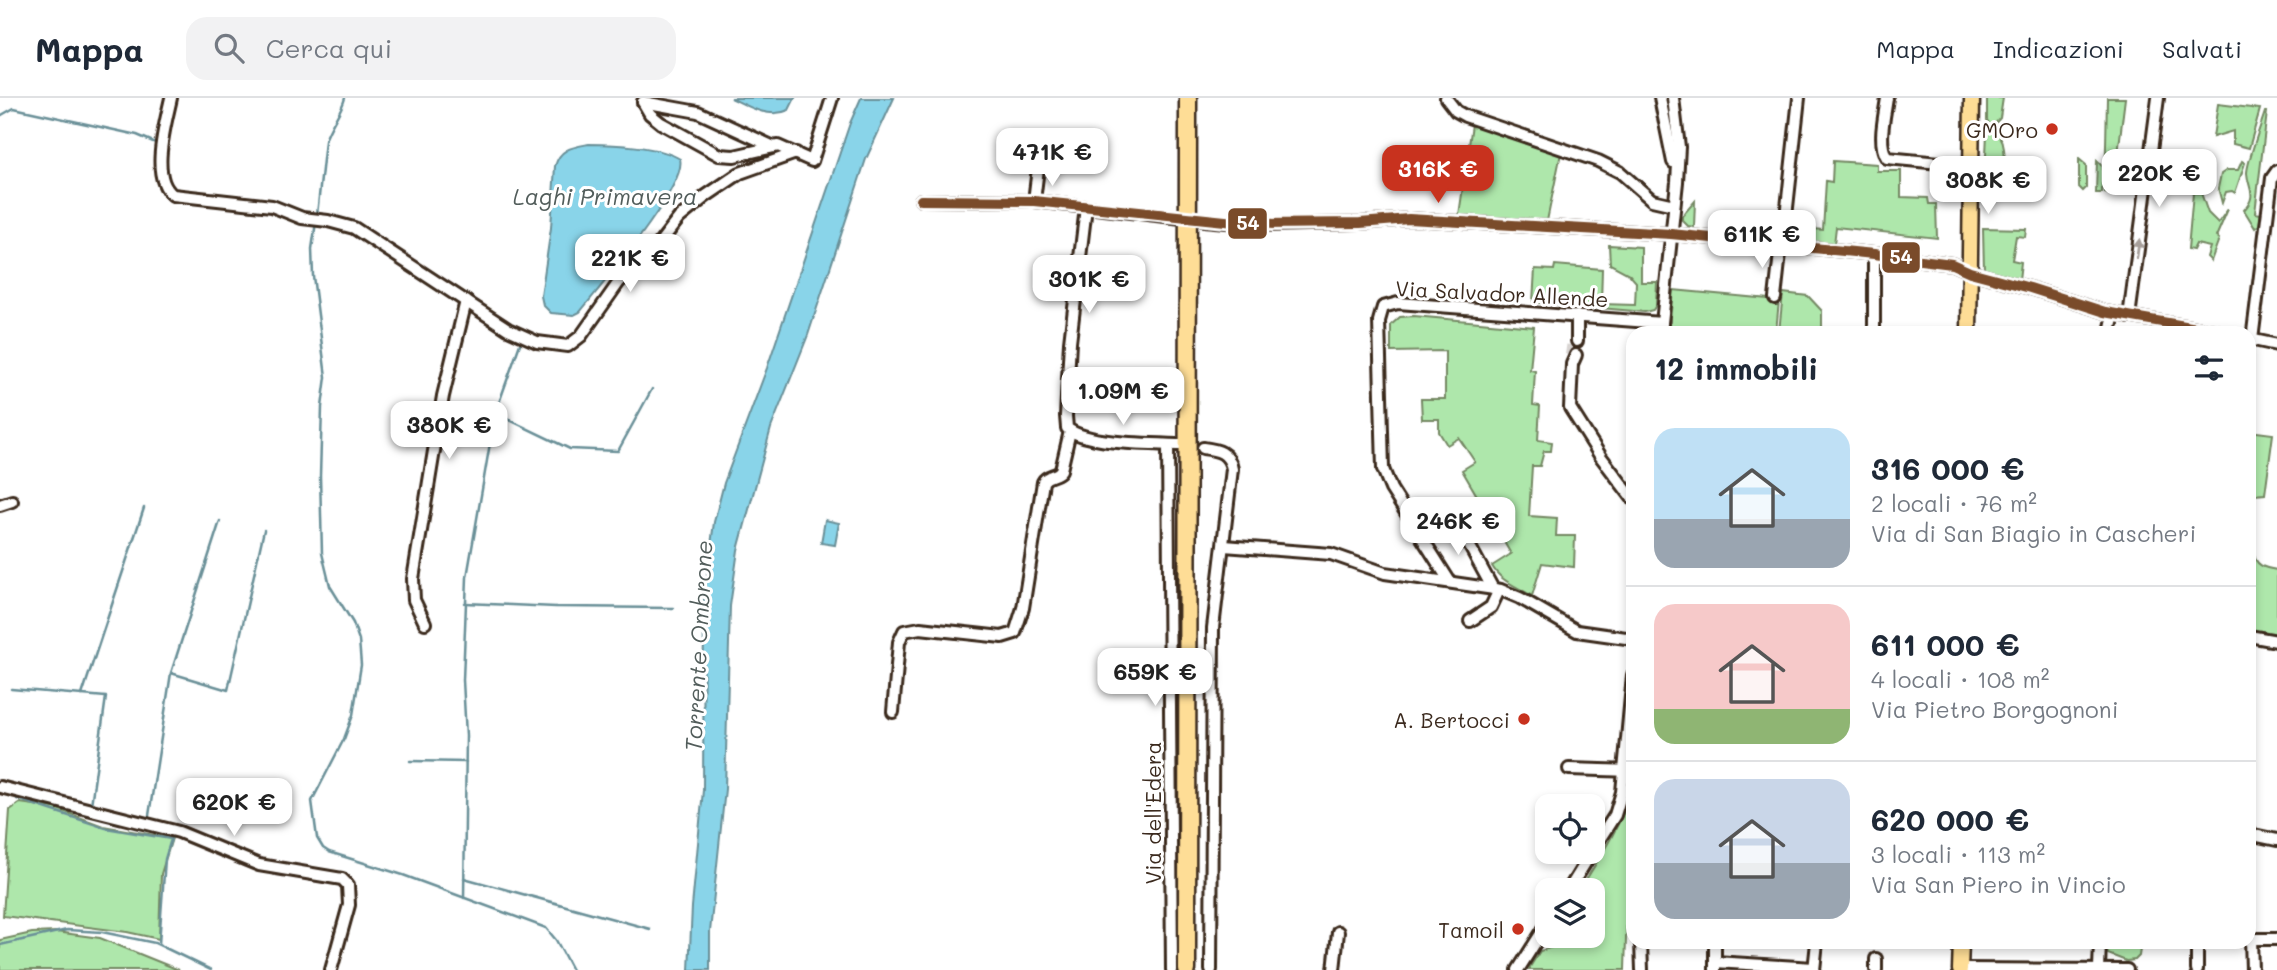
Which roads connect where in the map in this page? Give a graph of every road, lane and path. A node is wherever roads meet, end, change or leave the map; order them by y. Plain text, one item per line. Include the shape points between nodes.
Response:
1 (171, 98) edge
2 (832, 98) edge
3 (1188, 98) edge
4 (1198, 98) edge
5 (1446, 98) edge
6 (1660, 98) edge
7 (1673, 98) edge
8 (1800, 98) edge
9 (1887, 98) edge
10 (1972, 98) edge
11 (2158, 98) edge
12 (774, 147) junction
13 (796, 153) junction
14 (1040, 160) dead end
15 (1971, 166) junction
16 (2277, 171) edge
17 (1677, 182) junction
18 (921, 200) dead end
19 (1034, 201) junction
20 (1674, 205) junction
21 (1086, 207) junction
22 (1182, 218) dead end
23 (1203, 220) dead end
24 (1671, 234) junction
25 (1782, 244) junction
26 (1874, 254) junction
27 (1970, 272) junction
28 (1775, 298) dead end
29 (466, 301) junction
30 (2114, 314) junction
31 (2129, 317) junction
32 (1576, 321) junction
33 (1637, 326) edge
34 (1662, 326) edge
35 (1874, 326) edge
36 (1969, 326) edge
37 (2111, 326) edge
38 (2183, 326) edge
39 (2253, 326) edge
40 (2256, 340) edge
41 (1574, 341) tunnel mouth
42 (2276, 346) edge
43 (1573, 357) tunnel mouth
44 (1070, 431) junction
45 (1168, 445) junction
46 (1182, 446) dead end
47 (1203, 448) dead end
48 (1626, 487) edge
49 (12, 501) dead end
50 (0, 505) edge
51 (1450, 510) dead end
52 (1224, 546) junction
53 (1450, 582) junction
54 (1496, 589) junction
55 (1470, 621) dead end
56 (425, 623) dead end
57 (2256, 637) edge
58 (1626, 638) edge
59 (2277, 641) edge
60 (892, 712) dead end
61 (1569, 769) dead end
62 (1626, 771) edge
63 (1626, 780) edge
64 (0, 787) edge
65 (1605, 831) edge
66 (2256, 836) edge
67 (2277, 840) edge
68 (1338, 932) dead end
69 (2256, 939) edge
70 (2277, 939) edge
71 (1535, 943) edge
72 (1641, 949) edge
73 (1815, 949) edge
74 (1961, 949) edge
75 (2099, 949) edge
76 (2197, 949) edge
77 (2251, 949) edge
78 (1715, 966) edge
79 (1814, 969) edge
80 (1960, 969) edge
81 (331, 970) edge
82 (1172, 970) edge
83 (1187, 970) edge
84 (1197, 970) edge
85 (1211, 970) edge
86 (1334, 970) edge
87 (1518, 970) edge
88 (1642, 970) edge
89 (2099, 970) edge
90 (2127, 970) edge
91 (2197, 970) edge
92 (2252, 970) edge

1 - 29 street via 160,153 169,193 272,206 360,231
2 - 13 street via 812,161
3 - 83 highway
4 - 84 highway
5 - 20 street via 1465,116 1598,161 1620,172 1653,200
6 - 17 street
7 - 17 street
8 - 25 street
9 - 15 street via 1883,143 1887,158
10 - 15 main road
31 -> 11 street
12 - 12 street via 698,112 643,102 661,122 719,155
12 - 13 street
13 - 29 street via 740,173 679,218 619,282 572,344 556,346 525,337
14 - 19 street
15 - 27 main road
16 - 39 street via 2272,178
17 - 20 street
18 - 19 street
19 - 21 street
20 - 24 street
21 - 22 street
21 - 44 street via 1069,363 1066,425
23 - 24 street via 1260,225 1409,219
24 - 25 street
24 - 34 street
25 - 26 street
25 - 28 street
26 - 27 street via 1952,264
26 - 35 street
27 - 30 street
27 - 36 main road
29 - 56 street via 443,396 413,579 414,600
30 - 31 street
30 - 37 street
31 - 38 street
32 - 33 street, Via Salvador Allende
32 - 41 street
32 - 53 street, Via Salvador Allende via 1398,303 1381,311 1385,477
40 - 42 street
43 - 48 street via 1571,411
44 - 45 street via 1117,442
44 - 60 street via 1062,470 1043,482 1023,608 1014,632 1002,637 920,628 904,631
45 - 46 street
45 - 82 street, Via dell'Edera
47 - 52 street via 1224,453 1231,465
49 - 50 street
51 - 54 street
52 - 53 street via 1331,554 1385,573
52 - 85 street via 1213,628
53 - 54 street
54 - 55 street via 1491,607
54 - 58 street via 1514,594 1577,631
57 - 59 street
61 - 62 street
63 - 65 street
64 - 81 street via 178,832 259,865 342,880 350,889 350,900
66 - 67 street
68 - 86 street
69 - 70 street
71 - 87 street
72 - 88 street
73 - 79 street
74 - 80 main road
75 - 89 street
76 - 91 street
77 - 92 street
78 - 79 street
80 - 89 street
89 - 90 street

